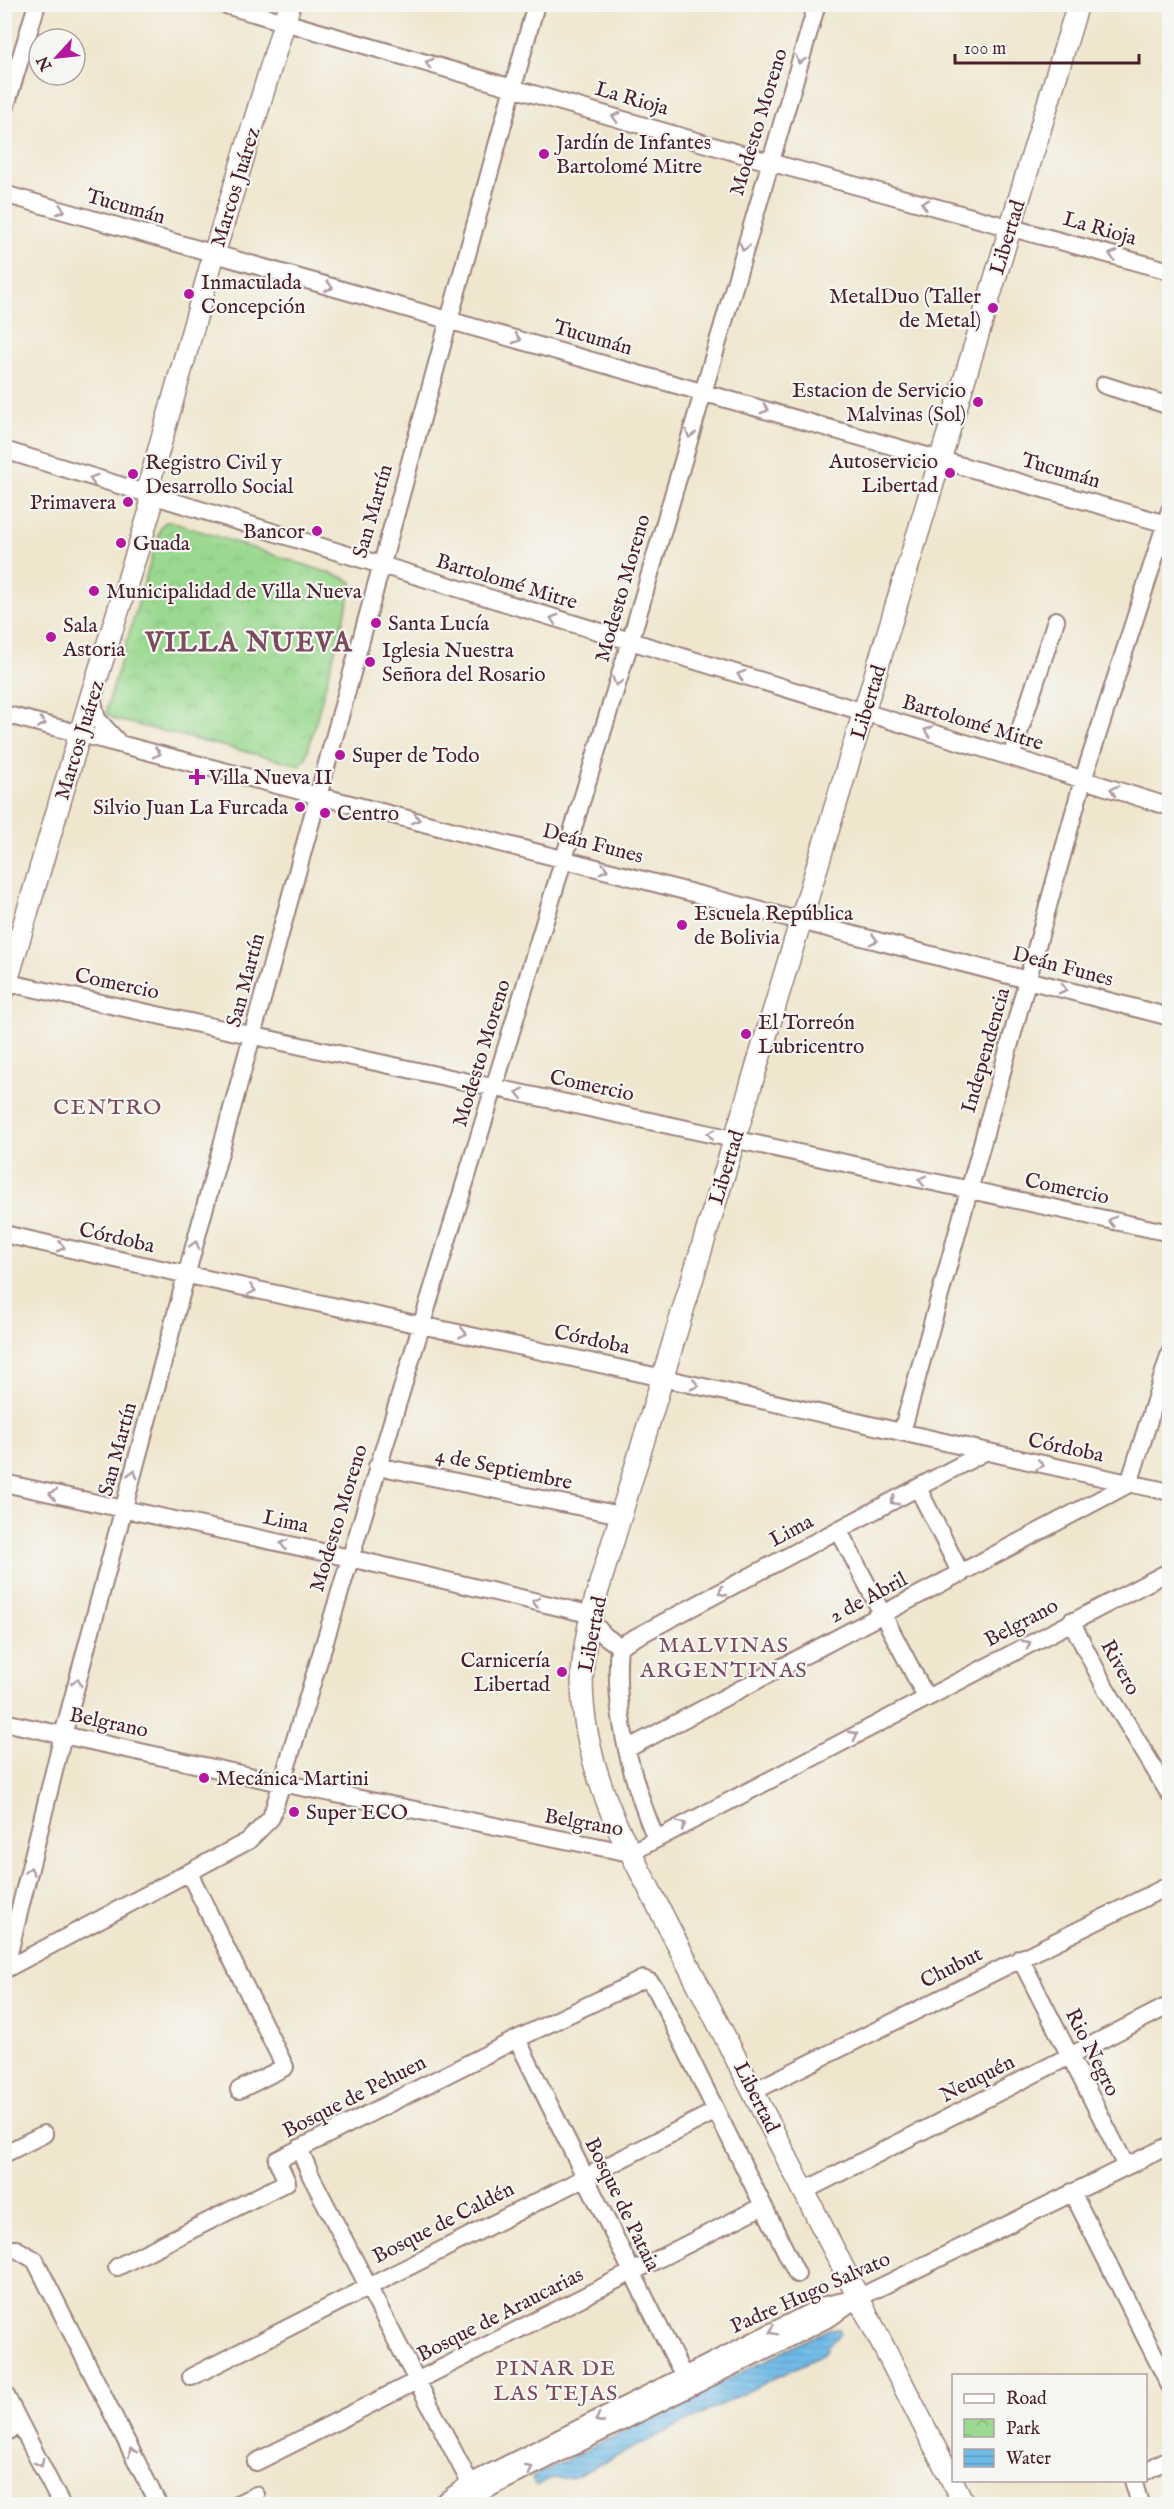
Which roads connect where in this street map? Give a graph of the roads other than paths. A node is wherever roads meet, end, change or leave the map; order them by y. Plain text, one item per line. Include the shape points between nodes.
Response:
1 (36, 4) edge
2 (222, 4) edge
3 (536, 4) edge
4 (817, 4) edge
5 (1078, 4) edge
6 (288, 14) edge
7 (513, 87) junction
8 (4, 112) edge
9 (769, 162) junction
10 (4, 194) edge
11 (1010, 226) junction
12 (214, 254) junction
13 (1170, 271) edge
14 (450, 320) junction
15 (1104, 386) dead end
16 (703, 391) junction
17 (1170, 406) edge
18 (4, 450) edge
19 (941, 459) junction
20 (149, 496) junction
21 (1168, 519) edge
22 (380, 567) junction
23 (1056, 620) dead end
24 (630, 642) junction
25 (92, 693) junction
26 (865, 712) junction
27 (4, 714) edge
28 (80, 733) junction
29 (121, 743) junction
30 (1011, 757) junction
31 (1083, 780) junction
32 (319, 794) junction
33 (1170, 807) edge
34 (564, 858) junction
35 (802, 921) junction
36 (1029, 980) junction
37 (5, 985) edge
38 (1170, 1017) edge
39 (254, 1036) junction
40 (494, 1087) junction
41 (734, 1139) junction
42 (968, 1190) junction
43 (1170, 1233) edge
44 (4, 1234) edge
45 (186, 1276) junction
46 (422, 1324) junction
47 (1169, 1353) edge
48 (663, 1378) junction
49 (902, 1432) junction
50 (983, 1453) junction
51 (377, 1466) junction
52 (4, 1484) edge
53 (1129, 1484) junction
54 (918, 1488) junction
55 (1170, 1492) edge
56 (123, 1510) junction
57 (621, 1515) junction
58 (839, 1531) junction
59 (350, 1558) junction
60 (1170, 1570) edge
61 (961, 1574) junction
62 (883, 1615) junction
63 (592, 1618) junction
64 (1071, 1621) junction
65 (619, 1646) junction
66 (926, 1697) junction
67 (4, 1722) edge
68 (63, 1735) junction
69 (627, 1749) junction
70 (281, 1783) junction
71 (1170, 1795) edge
72 (656, 1839) junction
73 (630, 1853) junction
74 (189, 1873) junction
75 (1170, 1885) edge
76 (1020, 1958) junction
77 (5, 1969) edge
78 (1170, 2005) edge
79 (517, 2039) junction
80 (1070, 2056) junction
81 (239, 2090) dead end
82 (754, 2091) junction
83 (716, 2111) junction
84 (44, 2134) dead end
85 (299, 2148) junction
86 (1168, 2149) edge
87 (4, 2154) edge
88 (1126, 2166) junction
89 (311, 2176) junction
90 (585, 2176) junction
91 (287, 2182) junction
92 (804, 2191) junction
93 (1072, 2192) junction
94 (763, 2205) junction
95 (4, 2249) edge
96 (117, 2266) dead end
97 (632, 2272) junction
98 (797, 2274) dead end
99 (368, 2285) junction
100 (858, 2298) junction
101 (191, 2377) dead end
102 (417, 2381) junction
103 (686, 2382) junction
104 (1170, 2386) edge
105 (4, 2392) edge
106 (21, 2425) junction
107 (4, 2433) edge
108 (1170, 2458) edge
109 (256, 2462) dead end
110 (1147, 2470) edge
111 (952, 2482) edge
112 (952, 2482) edge
113 (1133, 2482) edge
114 (470, 2483) junction
115 (256, 2495) dead end
116 (450, 2504) edge
117 (61, 2505) edge
118 (158, 2505) edge
119 (237, 2505) edge
120 (964, 2505) edge
121 (1140, 2505) edge

1 - 8 street
2 - 6 street, La Rioja
3 - 7 street, San Martín
4 -> 9 street, Modesto Moreno
5 - 11 main road, Libertad
7 -> 6 street, La Rioja
6 - 12 main road, Marcos Juárez
9 -> 7 street, La Rioja
7 - 14 street, San Martín
11 -> 9 street, La Rioja
9 -> 16 street, Modesto Moreno
10 -> 12 street, Tucumán
13 -> 11 street, La Rioja
11 - 19 main road, Libertad
12 -> 14 street, Tucumán
12 - 20 main road, Marcos Juárez via 149,484
14 -> 16 street, Tucumán
14 - 22 street, San Martín
15 - 17 street
16 -> 19 street, Tucumán
16 -> 24 street, Modesto Moreno
20 -> 18 street, Bartolomé Mitre
19 - 21 street, Tucumán
19 - 26 main road, Libertad
20 - 22 street, Bartolomé Mitre
20 - 25 main road, Marcos Juárez via 150,511
21 - 31 street, Independencia
24 -> 22 street, Bartolomé Mitre
22 - 32 street, San Martín
23 - 30 street
26 -> 24 street, Bartolomé Mitre
24 -> 34 street, Modesto Moreno
25 - 28 main road, Marcos Juárez
25 - 29 street via 97,719
30 -> 26 street, Bartolomé Mitre
26 - 35 main road, Libertad
27 -> 28 street, Deán Funes
28 - 29 street, Deán Funes
28 - 37 main road, Marcos Juárez
29 -> 32 street, Deán Funes
30 - 31 street, Bartolomé Mitre
33 -> 31 street, Bartolomé Mitre
31 - 36 street, Independencia
32 -> 34 street, Deán Funes
32 - 39 street, San Martín
34 -> 35 street, Deán Funes
34 - 40 street, Modesto Moreno
35 -> 36 street, Deán Funes
35 - 41 main road, Libertad
36 -> 38 street, Deán Funes
36 - 42 street, Independencia
37 - 39 street, Comercio
39 - 40 street, Comercio
45 -> 39 street, San Martín
41 -> 40 street, Comercio
40 - 46 street, Modesto Moreno
42 -> 41 street, Comercio
41 - 48 main road, Libertad
43 -> 42 street, Comercio
42 - 49 street, Independencia
44 -> 45 street, Córdoba
45 -> 46 street, Córdoba
56 -> 45 street, San Martín
46 -> 48 street, Córdoba
46 - 51 street, Modesto Moreno
47 - 53 street
48 -> 49 street, Córdoba
48 - 57 main road, Libertad
49 - 50 street, Córdoba
50 -> 53 street, Córdoba
50 - 54 street, Lima
51 - 57 street, 4 de Septiembre
51 - 59 street, Modesto Moreno
56 -> 52 street, Lima
53 - 55 street, Córdoba
53 - 61 street, 2 de Abril
54 -> 58 street, Lima
54 - 61 street
59 -> 56 street, Lima
68 -> 56 street, San Martín
57 - 63 main road, Libertad
58 - 62 street
58 -> 65 street, Lima
63 -> 59 street, Lima
59 - 70 street, Modesto Moreno
60 - 64 street, Belgrano
61 - 62 street, 2 de Abril
62 - 66 street
62 - 69 street, 2 de Abril
63 - 65 street
63 - 73 main road, Libertad via 583,1656 586,1730 603,1793
66 -> 64 street, Belgrano
64 - 71 street, Rivero via 1105,1687
65 - 69 street via 617,1667
72 -> 66 street, Belgrano
67 - 68 street, Belgrano
68 - 70 street, Belgrano
77 -> 68 street, San Martín
69 - 72 street
70 - 73 street, Belgrano
70 - 74 street, Modesto Moreno via 271,1818 264,1828
72 - 73 street, Belgrano
73 - 82 main road, Libertad
74 - 77 street, Modesto Moreno
74 - 81 street via 285,2067
75 - 76 street, Chubut
76 - 80 street, Rio Negro
76 - 82 street, Chubut
78 - 80 street, Neuquén
79 - 83 street, Bosque de Pehuen via 643,1979 657,1991
79 - 85 street, Bosque de Pehuen
79 - 90 street, Bosque de Pataia
80 - 88 street, Rio Negro
80 - 92 street, Neuquén
82 - 92 main road, Libertad
83 - 90 street, Bosque de Caldén
83 - 94 street
84 - 87 street
85 - 89 street
85 - 91 street, Bosque de Pehuen via 278,2160
86 - 88 street, Padre Hugo Salvato
88 - 93 street, Padre Hugo Salvato
89 - 91 street
89 - 99 street
90 - 97 street, Bosque de Pataia
90 - 99 street, Bosque de Caldén
91 - 96 street
92 - 100 main road, Libertad
93 - 100 street, Padre Hugo Salvato
93 - 104 street
94 - 97 street, Bosque de Araucarias
94 - 98 street
118 -> 95 street via 35,2260 16,2249
97 - 102 street, Bosque de Araucarias
97 - 103 street, Bosque de Pataia
99 - 101 street, Bosque de Caldén
99 - 102 street
100 - 103 street, Padre Hugo Salvato via 831,2317
100 -> 103 street, Padre Hugo Salvato via 825,2305
100 - 111 main road, Libertad
102 - 109 street, Bosque de Araucarias
102 - 114 street
103 -> 114 street, Padre Hugo Salvato
116 -> 103 street, Padre Hugo Salvato via 476,2495
105 - 106 street
106 - 107 street
106 -> 117 street
108 - 110 street
112 - 120 main road, Libertad
113 - 121 street
114 - 116 street, Padre Hugo Salvato
115 - 119 street

